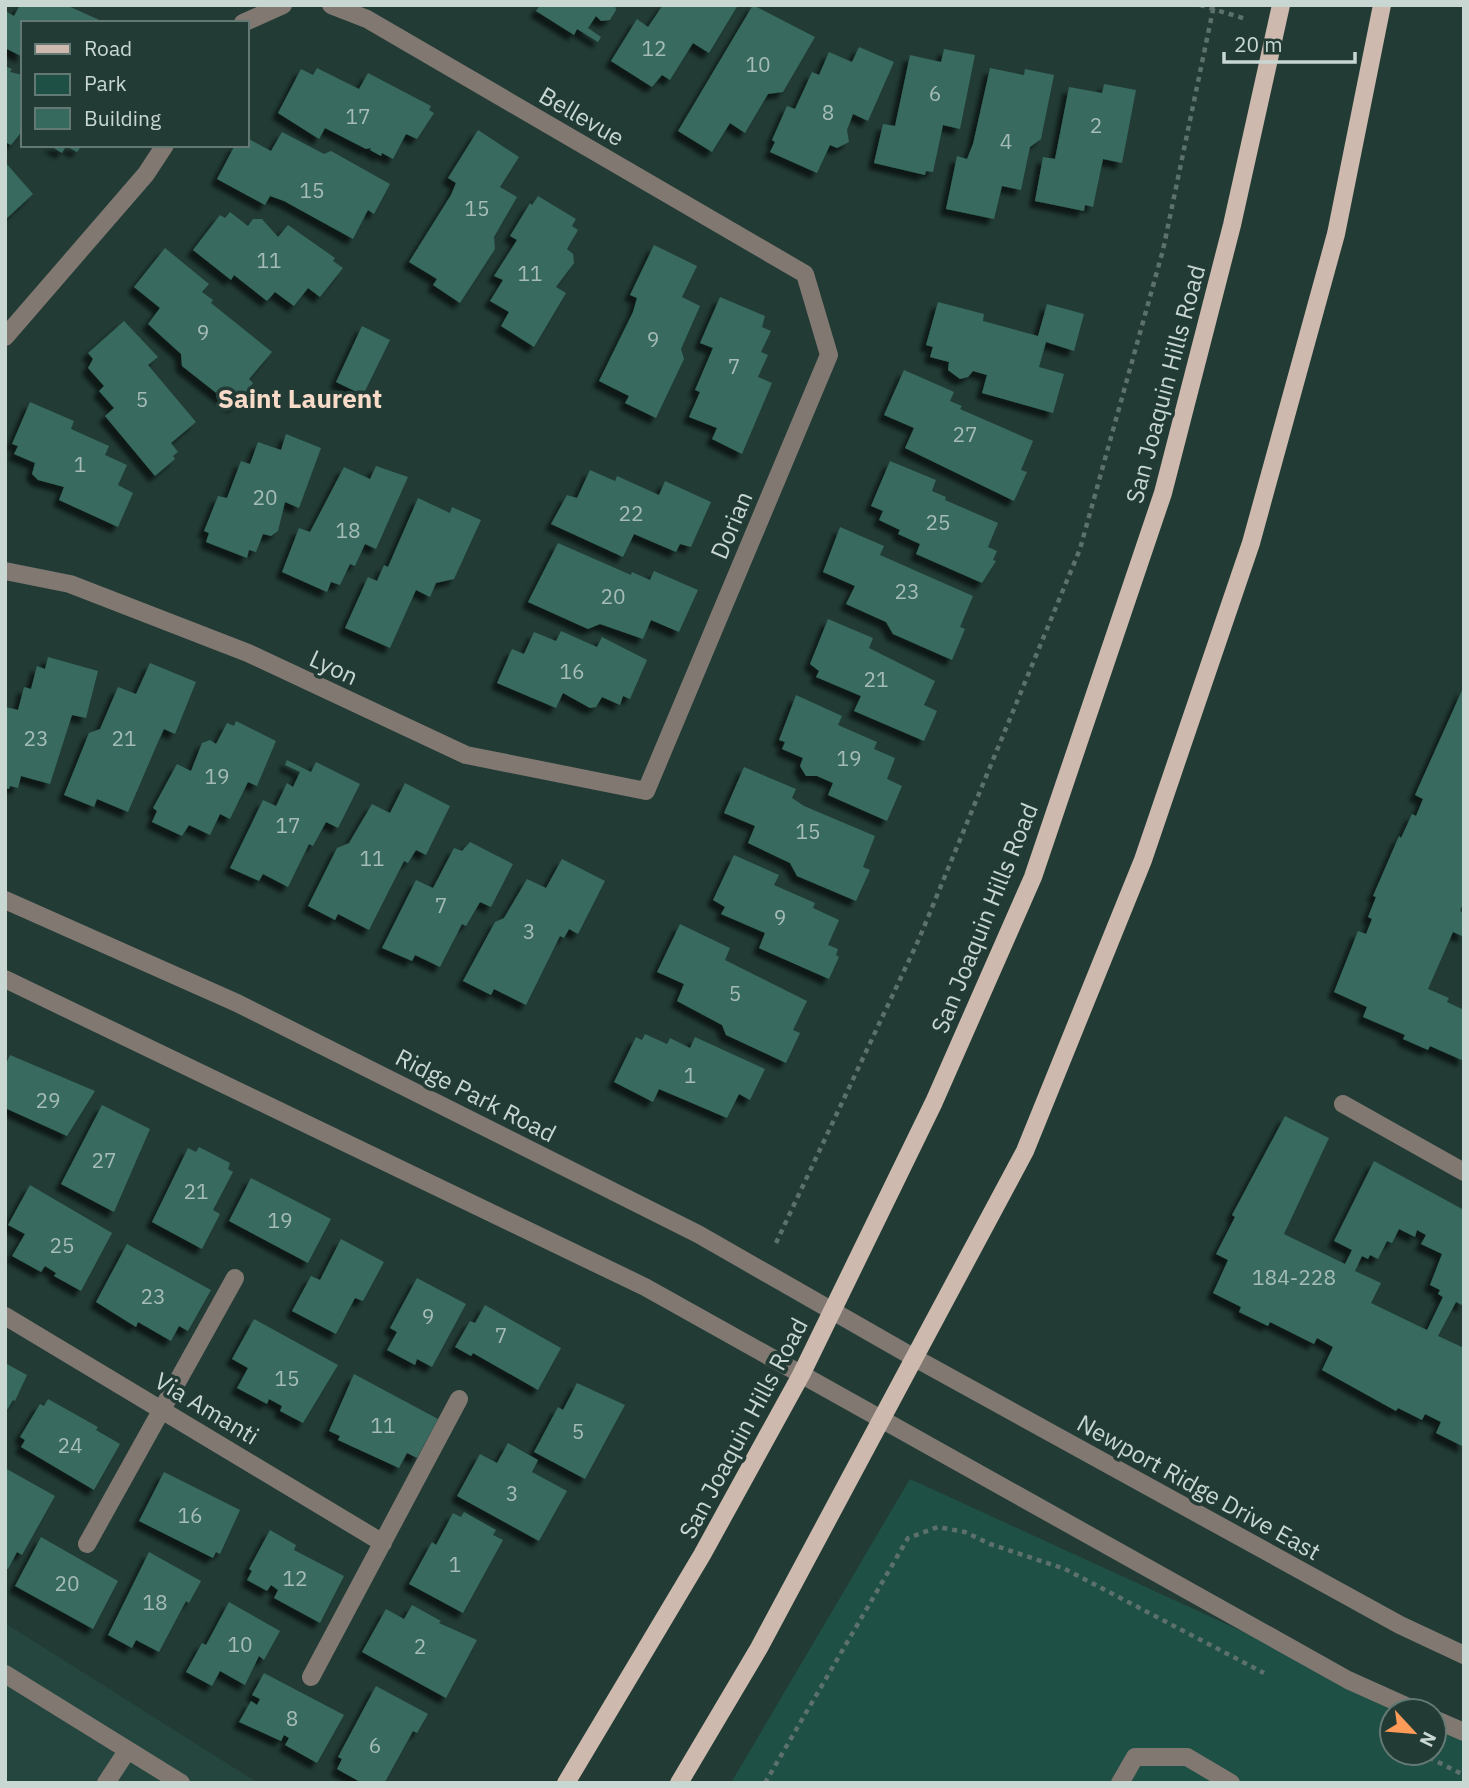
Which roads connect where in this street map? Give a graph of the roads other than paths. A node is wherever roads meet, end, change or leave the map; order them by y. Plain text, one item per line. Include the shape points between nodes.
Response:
1 (283, 5) edge
2 (331, 5) edge
3 (1281, 5) edge
4 (1382, 5) edge
5 (247, 21) edge
6 (164, 147) edge
7 (805, 274) joint
8 (5, 337) edge
9 (5, 570) edge
10 (646, 791) joint
11 (5, 900) edge
12 (5, 979) edge
13 (1343, 1104) dead end
14 (1464, 1172) edge
15 (235, 1278) dead end
16 (833, 1311) junction
17 (5, 1316) edge
18 (914, 1357) junction
19 (801, 1376) junction
20 (459, 1399) dead end
21 (164, 1410) junction
22 (879, 1420) junction
23 (383, 1543) junction
24 (87, 1544) dead end
25 (1464, 1654) edge
26 (5, 1674) edge
27 (311, 1677) dead end
28 (1386, 1697) edge
29 (127, 1751) junction
30 (106, 1783) edge
31 (181, 1783) edge
32 (566, 1783) edge
33 (679, 1783) edge
34 (1120, 1783) edge
35 (1231, 1783) edge

1 - 5 street
2 - 7 street, Bellevue via 367,19
3 - 16 main road, San Joaquin Hills Road via 1232,225 1163,493 1033,877 934,1102
4 - 18 main road via 1336,234 1258,516 1147,847 1025,1151
6 - 8 street via 146,174
7 - 10 street, Dorian via 829,355
9 - 10 street, Lyon via 70,584 235,648 466,755
11 - 16 street, Ridge Park Road via 237,1003 698,1234
12 - 19 street via 645,1287
13 - 14 street
15 - 21 street
16 - 18 street, Ridge Park Road
16 - 19 main road, San Joaquin Hills Road
17 - 21 street, Via Amanti
18 - 22 main road
18 - 25 street, Newport Ridge Drive East via 1400,1625
19 - 22 street
19 - 32 main road, San Joaquin Hills Road via 702,1555
20 - 23 street
21 - 23 street, Via Amanti
21 - 24 street
22 - 28 street
22 - 33 main road via 759,1648
23 - 27 street
26 - 29 street
29 - 30 street
29 - 31 street
34 - 35 street via 1135,1757 1187,1757

